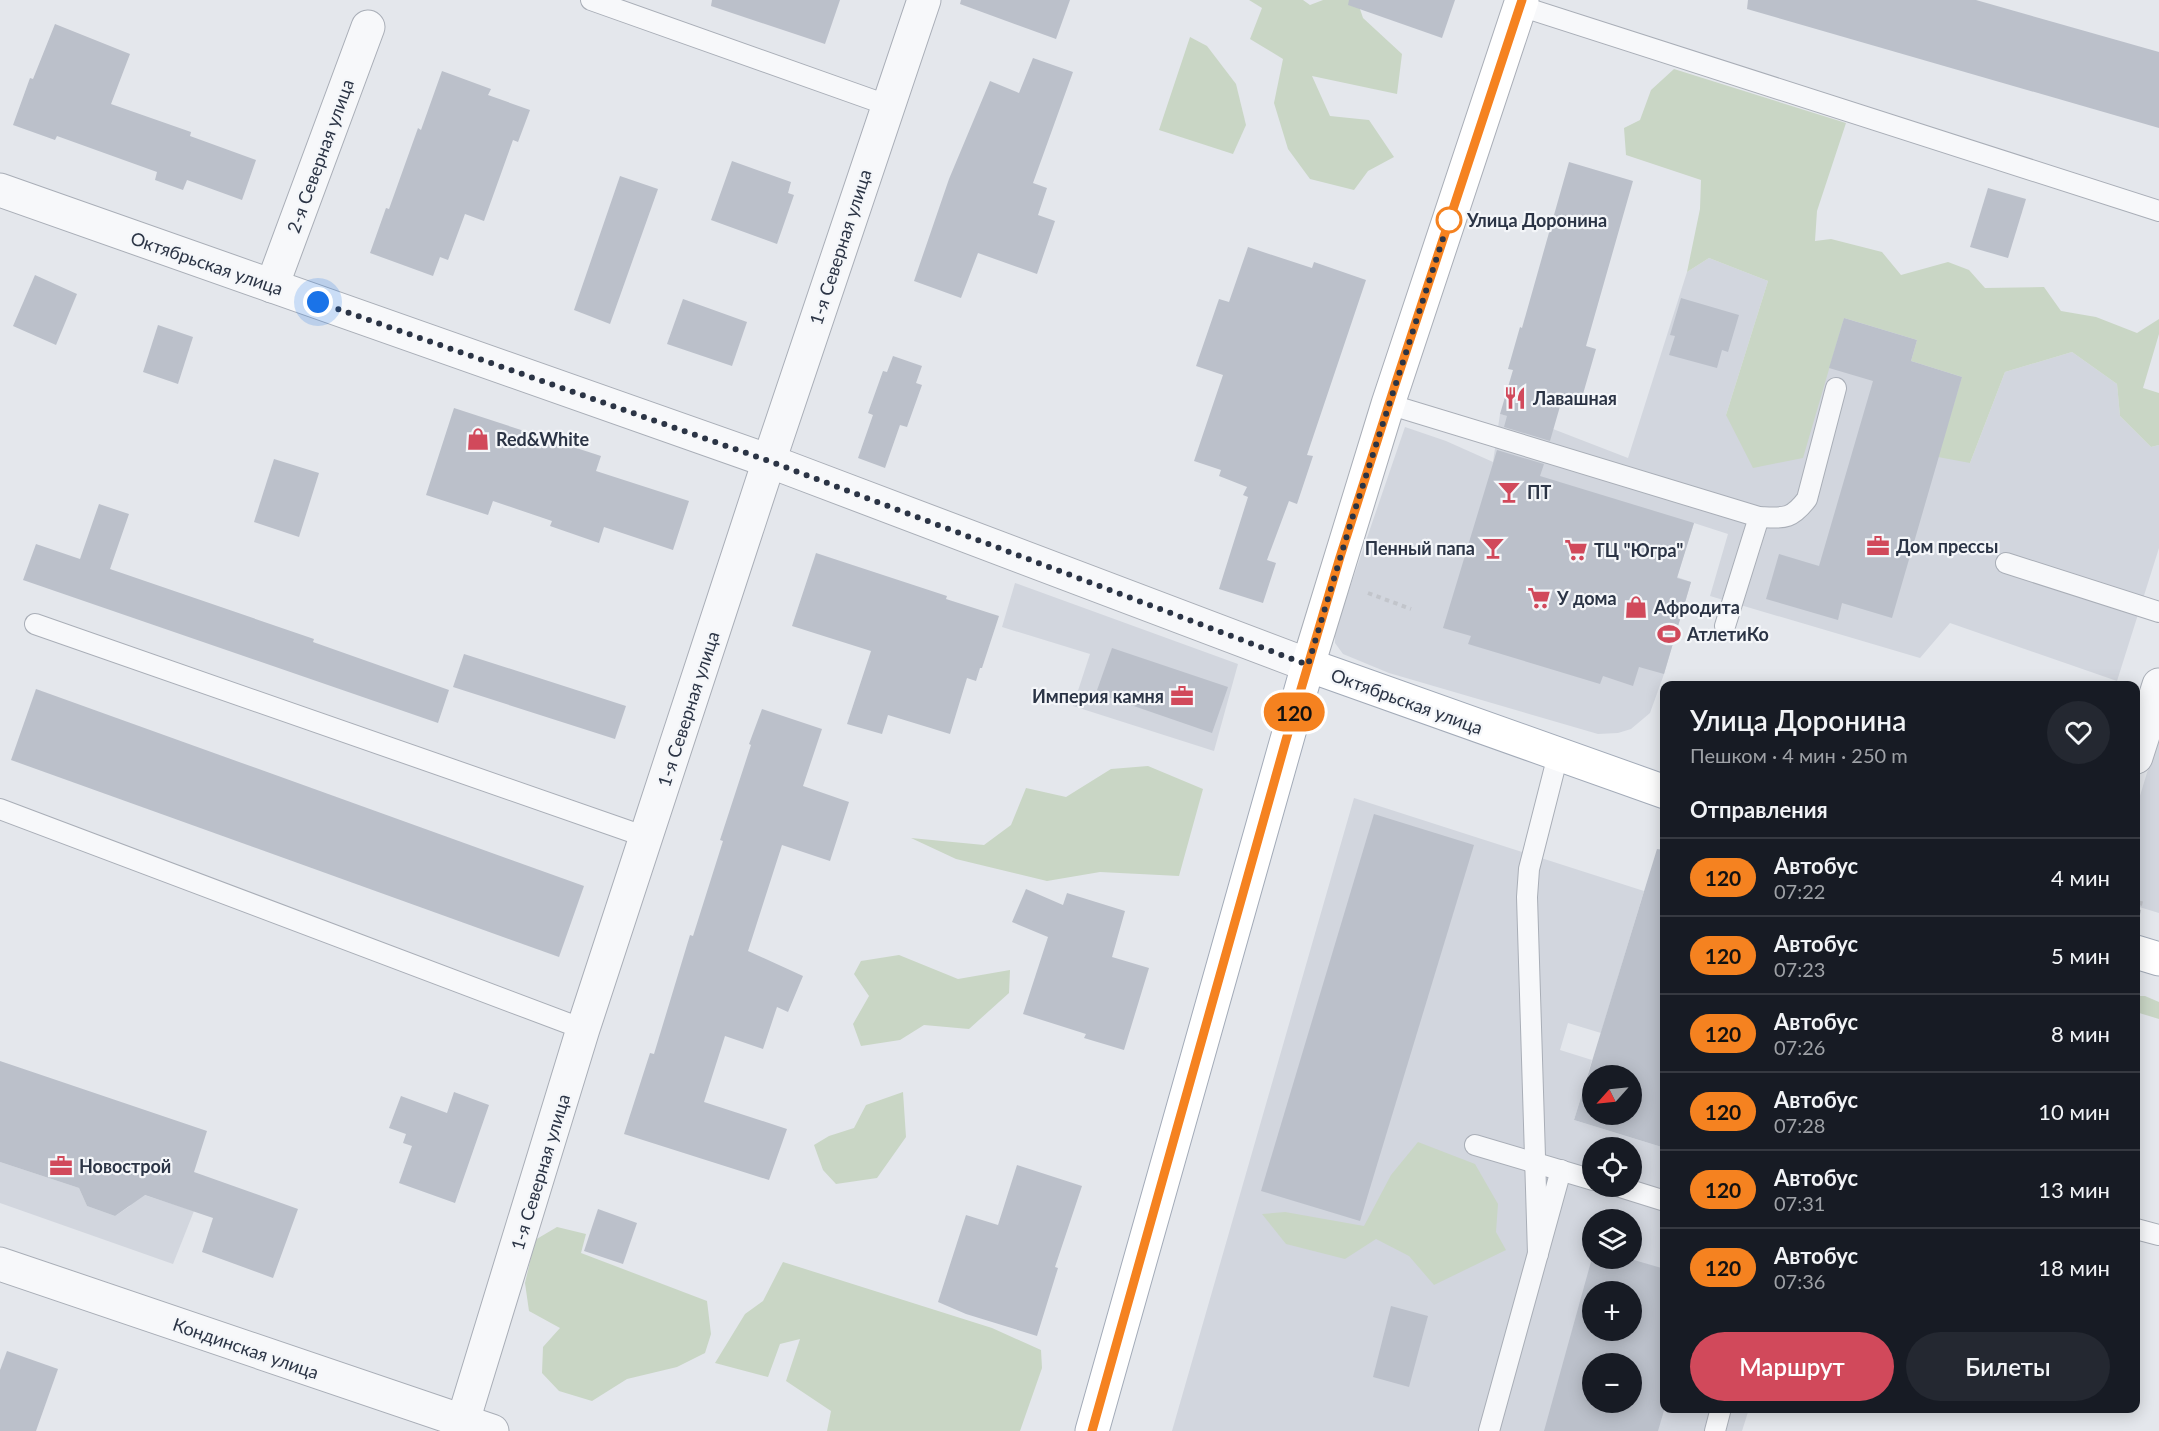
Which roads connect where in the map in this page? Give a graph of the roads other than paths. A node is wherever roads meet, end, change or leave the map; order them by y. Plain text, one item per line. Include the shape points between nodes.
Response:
1 (591, 0) edge
2 (924, 0) edge
3 (1521, 3) edge
4 (368, 27) dead end
5 (887, 105) junction
6 (0, 190) edge
7 (2159, 211) edge
8 (272, 286) junction
9 (1836, 388) dead end
10 (1388, 404) junction
11 (769, 461) junction
12 (1759, 517) junction
13 (2006, 563) dead end
14 (2159, 612) edge
15 (35, 624) dead end
16 (1725, 626) dead end
17 (1308, 665) junction
18 (2159, 685) edge
19 (2140, 744) edge
20 (1558, 755) junction
21 (1660, 790) edge
22 (0, 809) edge
23 (646, 837) junction
24 (2140, 953) edge
25 (2159, 960) edge
26 (584, 1029) junction
27 (1475, 1145) dead end
28 (1535, 1163) junction
29 (1561, 1170) junction
30 (1582, 1177) edge
31 (1642, 1194) edge
32 (1660, 1199) edge
33 (2140, 1230) edge
34 (2159, 1235) edge
35 (1538, 1254) junction
36 (0, 1264) edge
37 (1720, 1413) edge
38 (478, 1426) edge
39 (1092, 1431) edge
40 (1489, 1431) edge
41 (1715, 1431) edge

1 - 5 lane
2 - 5 street, 1-я Северная улица
3 - 7 lane
3 - 10 main road
4 - 8 street, 2-я Северная улица
5 - 11 street, 1-я Северная улица
6 - 8 street, Октябрьская улица
8 - 11 street, Октябрьская улица
9 - 12 lane via 1807,499 1797,512 1785,518
10 - 12 lane
10 - 17 main road
11 - 17 street, Октябрьская улица
11 - 23 street, 1-я Северная улица
12 - 16 lane
13 - 14 lane
15 - 23 lane
17 - 20 main road, Октябрьская улица
17 - 39 main road
18 - 19 street
20 - 21 main road, Октябрьская улица
20 - 28 lane via 1529,869 1527,897
22 - 26 lane
23 - 26 street, 1-я Северная улица
24 - 25 main road
26 - 38 street, 1-я Северная улица
27 - 28 lane
28 - 29 lane
28 - 35 lane
29 - 30 lane
29 - 35 lane
31 - 32 lane
33 - 34 lane
35 - 40 lane
36 - 38 street, Кондинская улица
37 - 41 lane

